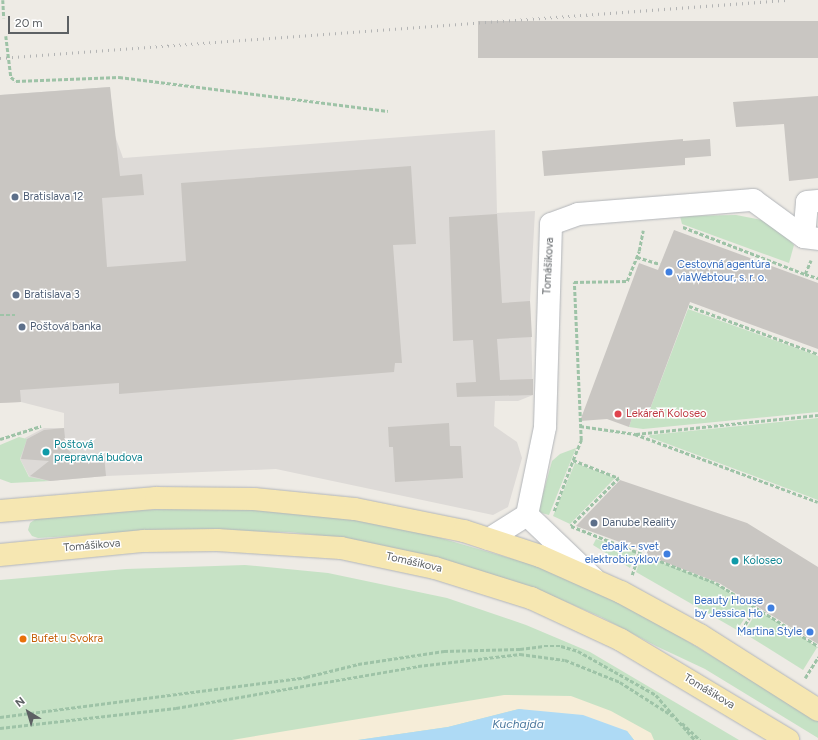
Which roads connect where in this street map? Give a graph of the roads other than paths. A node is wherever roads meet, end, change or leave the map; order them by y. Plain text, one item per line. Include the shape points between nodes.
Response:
1 (818, 201) edge
2 (812, 245) edge
3 (0, 511) edge
4 (526, 515) junction
5 (489, 540) junction
6 (0, 555) edge
7 (595, 580) junction
8 (818, 710) edge
9 (788, 740) edge

1 - 2 street via 807,202
2 - 4 street, Tomášikova via 753,200 578,214 551,224 545,427
3 - 5 main road via 156,498 254,499 330,505 408,518
4 - 5 street
4 - 7 street
5 - 7 main road via 540,556
6 - 9 main road, Tomášikova via 144,541 217,540 341,548 435,568 531,598 621,640
7 - 8 main road via 700,635

